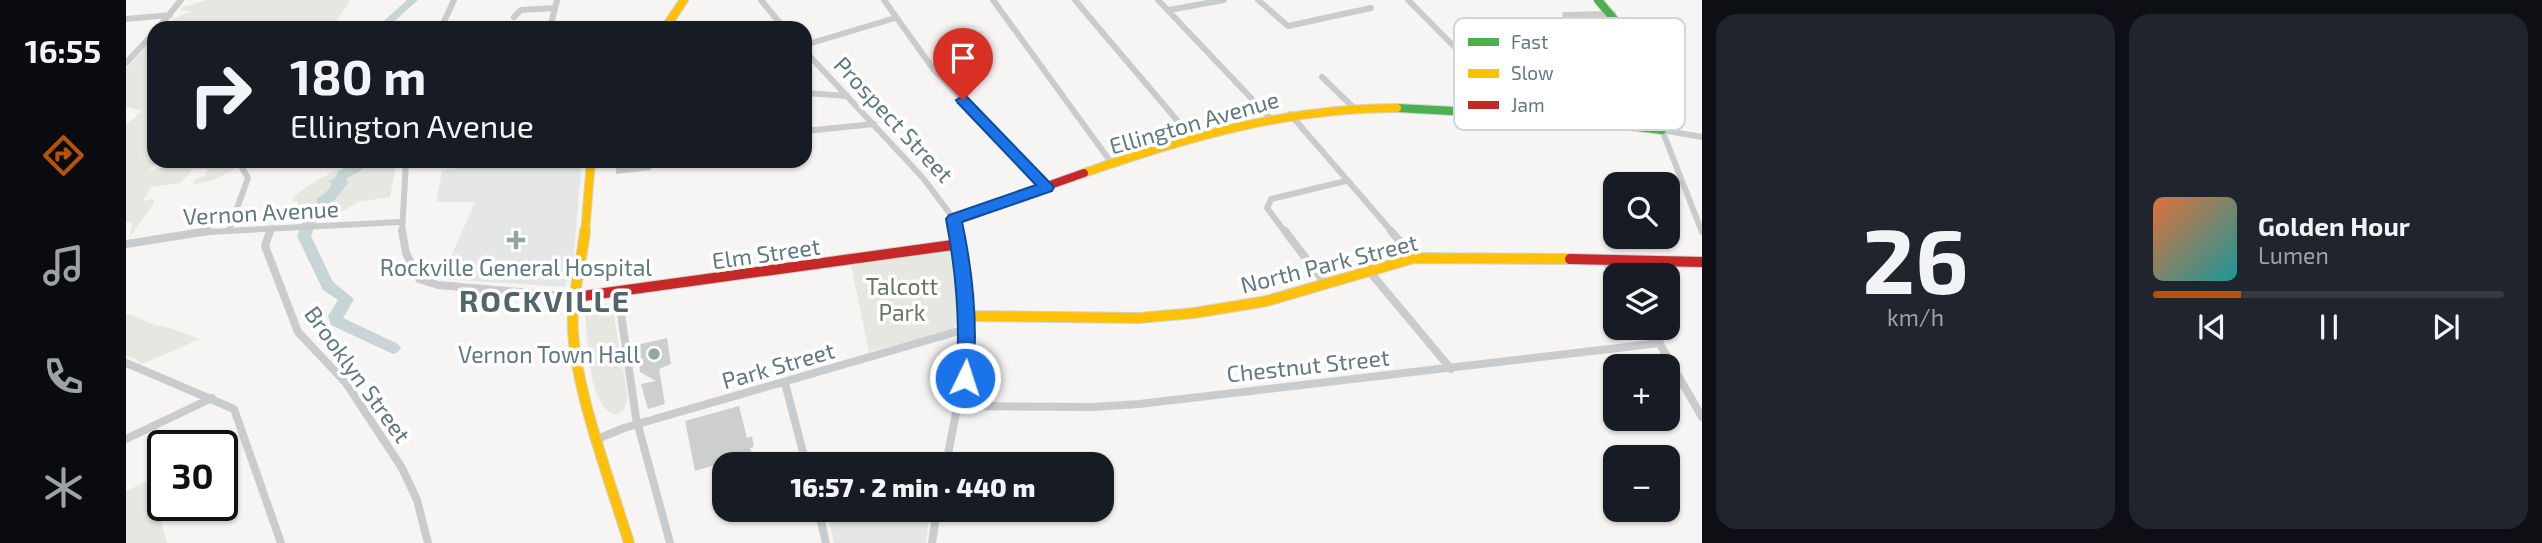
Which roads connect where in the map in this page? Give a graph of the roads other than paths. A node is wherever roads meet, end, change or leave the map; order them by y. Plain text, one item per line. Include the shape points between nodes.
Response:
1 (181, 0) edge
2 (454, 0) edge
3 (557, 0) edge
4 (684, 0) edge
5 (761, 0) edge
6 (884, 0) edge
7 (993, 0) edge
8 (1075, 0) edge
9 (1158, 0) edge
10 (1224, 0) edge
11 (1258, 0) edge
12 (1408, 0) edge
13 (1598, 0) edge
14 (555, 8) junction
15 (1371, 8) dead end
16 (1169, 10) junction
17 (1613, 14) junction
18 (170, 15) junction
19 (1565, 15) dead end
20 (514, 17) dead end
21 (895, 18) junction
22 (1615, 18) edge
23 (126, 19) edge
24 (165, 21) edge
25 (444, 21) edge
26 (552, 21) edge
27 (670, 21) edge
28 (778, 21) edge
29 (147, 40) edge
30 (812, 42) edge
31 (1454, 46) edge
32 (812, 58) edge
33 (126, 63) edge
34 (1322, 77) dead end
35 (812, 94) edge
36 (847, 96) junction
37 (1354, 108) junction
38 (1454, 111) edge
39 (1290, 114) junction
40 (1270, 118) junction
41 (874, 124) junction
42 (812, 130) edge
43 (1662, 130) joint
44 (1702, 137) edge
45 (1192, 138) junction
46 (1113, 165) junction
47 (244, 168) edge
48 (405, 168) edge
49 (590, 168) edge
50 (1346, 181) junction
51 (1046, 187) junction
52 (954, 219) junction
53 (400, 222) junction
54 (272, 228) junction
55 (229, 230) junction
56 (1702, 232) edge
57 (126, 244) edge
58 (960, 244) junction
59 (1415, 258) junction
60 (1604, 260) junction
61 (1702, 262) edge
62 (1606, 263) edge
63 (1368, 271) junction
64 (1325, 283) junction
65 (618, 293) junction
66 (576, 297) junction
67 (966, 316) junction
68 (966, 330) junction
69 (1658, 340) edge
70 (1660, 343) junction
71 (126, 363) edge
72 (1451, 369) junction
73 (785, 383) junction
74 (212, 398) junction
75 (960, 406) junction
76 (1702, 417) edge
77 (638, 424) junction
78 (600, 438) junction
79 (126, 439) edge
80 (803, 452) edge
81 (949, 452) edge
82 (821, 522) edge
83 (935, 522) edge
84 (281, 543) edge
85 (428, 543) edge
86 (629, 543) edge
87 (670, 543) edge
88 (826, 543) edge
89 (932, 543) edge

1 - 18 street
2 - 25 street
3 - 14 street
4 - 27 street
5 - 28 street
6 - 21 street
7 - 46 street
8 - 45 street
9 - 16 street
10 - 16 street
11 - 15 street via 1288,26
12 - 31 street
13 - 17 street
14 - 20 street via 522,10
14 - 26 street
16 - 40 street
17 - 19 street
17 - 22 street
18 - 23 street
18 - 24 street
21 - 30 street
21 - 51 street via 934,70
29 - 33 street
32 - 36 street, Prospect Street
34 - 37 street
35 - 36 street
36 - 41 street, Prospect Street
37 - 38 street, Ellington Avenue
37 - 39 street, Ellington Avenue
39 - 40 street, Ellington Avenue
39 - 50 street
40 - 45 street, Ellington Avenue
41 - 42 street
41 - 52 street, Prospect Street
43 - 44 street, Ellington Avenue
43 - 56 street
45 - 46 street, Ellington Avenue
46 - 51 street, Ellington Avenue
47 - 55 street via 248,178
48 - 53 street
49 - 66 street
50 - 59 street
50 - 64 street via 1267,203
51 - 52 street, Ellington Avenue
52 - 58 street, Prospect Street
53 - 54 street, Vernon Avenue
53 - 66 street via 412,268 424,282
54 - 55 street, Vernon Avenue
54 - 85 street, Brooklyn Street via 265,246 293,323 346,383 402,468
55 - 57 street, Vernon Avenue
58 - 65 street, Elm Street
58 - 67 street, Prospect Street
59 - 60 street, North Park Street
59 - 63 street, North Park Street
60 - 61 street, North Park Street
60 - 62 street
63 - 64 street, North Park Street
63 - 72 street
64 - 67 street, North Park Street via 1236,307 1139,318
65 - 66 street, Elm Street
65 - 77 street
66 - 78 street via 573,313 579,367
67 - 68 street, Prospect Street
68 - 73 street, Park Street
68 - 75 street, Prospect Street
69 - 70 street
70 - 72 street, Chestnut Street
70 - 76 street
71 - 74 street
72 - 75 street, Chestnut Street via 1092,408
73 - 77 street, Park Street
73 - 80 street
74 - 79 street
74 - 84 street via 238,415
75 - 81 street, Prospect Street
77 - 78 street, Park Street
77 - 87 street
78 - 86 street
82 - 88 street
83 - 89 street

